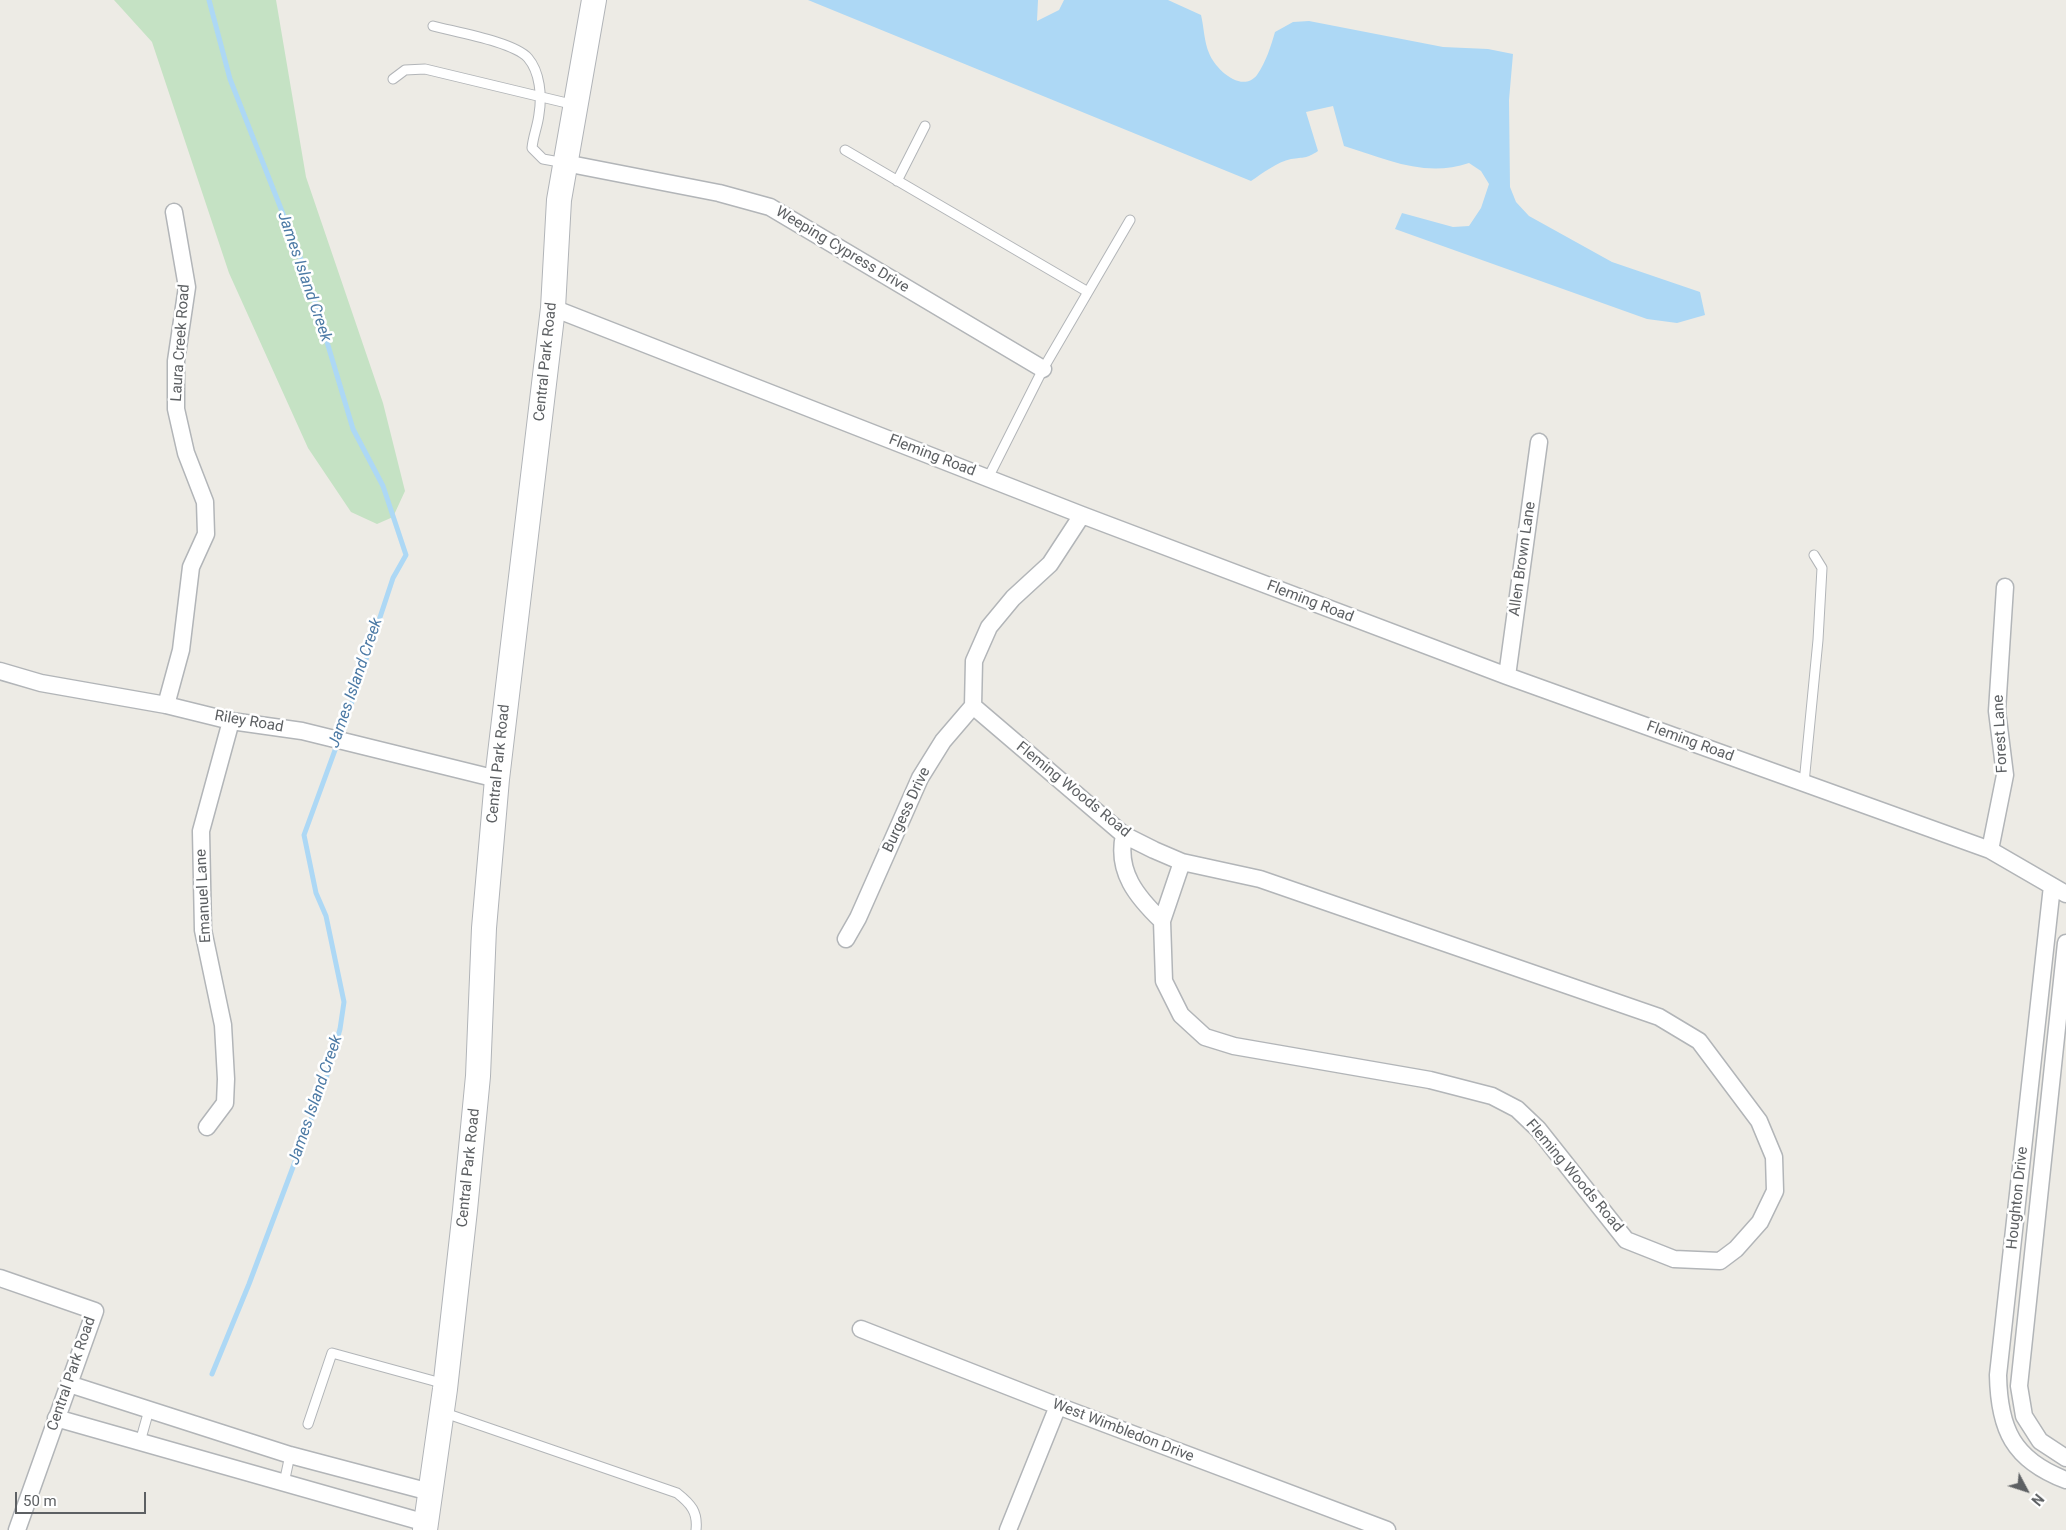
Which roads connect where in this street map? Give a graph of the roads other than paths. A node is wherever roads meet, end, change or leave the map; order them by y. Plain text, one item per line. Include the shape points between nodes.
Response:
1 (594, 0) edge
2 (433, 26) dead end
3 (393, 80) dead end
4 (540, 97) junction
5 (576, 106) junction
6 (925, 126) dead end
7 (845, 150) dead end
8 (565, 163) junction
9 (897, 181) junction
10 (174, 212) dead end
11 (1130, 220) dead end
12 (1088, 292) junction
13 (553, 308) junction
14 (1043, 369) junction
15 (1539, 442) dead end
16 (988, 478) junction
17 (1082, 515) junction
18 (1814, 555) dead end
19 (2005, 587) dead end
20 (0, 670) edge
21 (1507, 676) junction
22 (166, 705) junction
23 (973, 706) junction
24 (231, 721) junction
25 (496, 779) junction
26 (1804, 783) junction
27 (1124, 835) junction
28 (1990, 850) junction
29 (1182, 862) junction
30 (2059, 890) edge
31 (1162, 921) junction
32 (846, 938) dead end
33 (2066, 943) edge
34 (2050, 1001) junction
35 (207, 1127) dead end
36 (0, 1278) edge
37 (862, 1329) dead end
38 (2012, 1355) junction
39 (69, 1384) junction
40 (445, 1384) junction
41 (1058, 1406) junction
42 (149, 1410) junction
43 (441, 1412) junction
44 (56, 1418) junction
45 (308, 1424) dead end
46 (140, 1442) junction
47 (290, 1455) junction
48 (2066, 1458) edge
49 (2066, 1480) edge
50 (284, 1483) junction
51 (430, 1492) junction
52 (425, 1527) edge
53 (17, 1530) edge
54 (696, 1530) edge
55 (1008, 1530) edge
56 (1387, 1530) edge

1 - 5 street, Central Park Road
2 - 4 lane via 512,47 528,58 538,75
3 - 4 lane via 406,70 425,69
4 - 5 lane
4 - 8 lane via 532,148 542,159
5 - 8 street, Central Park Road
6 - 9 lane
7 - 9 lane
8 - 13 street, Central Park Road via 559,200
8 - 14 street, Weeping Cypress Drive via 719,193 770,207
9 - 12 lane
10 - 22 street, Laura Creek Road via 187,287 176,361 176,409 186,453 205,502 206,534 191,567 180,650
11 - 12 lane
12 - 14 lane
13 - 16 street, Fleming Road
13 - 25 street, Central Park Road
14 - 16 lane
15 - 21 street, Allen Brown Lane
16 - 17 street, Fleming Road
17 - 21 street, Fleming Road
17 - 23 street via 1050,564 1013,598 989,627 974,661
18 - 26 lane via 1822,568
19 - 28 street, Forest Lane via 1997,711 2005,775
20 - 22 street, Riley Road via 41,683
21 - 26 street, Fleming Road
22 - 24 street, Riley Road
23 - 27 street, Fleming Woods Road
23 - 32 street, Burgess Drive via 943,741 920,778
24 - 25 street, Riley Road via 302,731
24 - 35 street, Emanuel Lane via 201,830 203,930 223,1025 226,1079 225,1102
25 - 40 street, Central Park Road via 484,928 478,1076
26 - 28 street, Fleming Road
27 - 29 street, Fleming Woods Road
27 - 31 street via 1120,852 1128,877 1141,901
28 - 30 street, Fleming Road
29 - 31 street, Fleming Woods Road
29 - 31 street, Fleming Woods Road via 1260,879 1659,1017 1699,1041 1758,1121 1774,1157 1775,1191 1760,1222 1736,1249 1720,1261 1674,1259 1626,1240 1538,1129 1517,1110 1492,1096 1430,1080 1234,1046 1205,1037 1181,1015 1164,981
30 - 34 street, Houghton Drive
33 - 34 street, Houghton Drive
34 - 38 street, Houghton Drive
36 - 39 street, Central Park Road via 95,1311
37 - 41 street, West Wimbledon Drive
38 - 48 street, Houghton Drive via 2024,1416 2040,1441
38 - 49 street, Houghton Drive via 1999,1401 2004,1425 2011,1438 2034,1463 2047,1473
39 - 42 street
39 - 44 street, Central Park Road
40 - 43 street, Central Park Road
40 - 45 lane via 332,1353
41 - 55 street
41 - 56 street, West Wimbledon Drive
42 - 46 lane
42 - 47 street
43 - 51 street, Central Park Road
43 - 54 lane via 677,1493 692,1505 697,1519
44 - 46 street
44 - 53 street, Central Park Road
46 - 50 street
47 - 50 lane
47 - 51 street
50 - 52 street
51 - 52 street, Central Park Road

